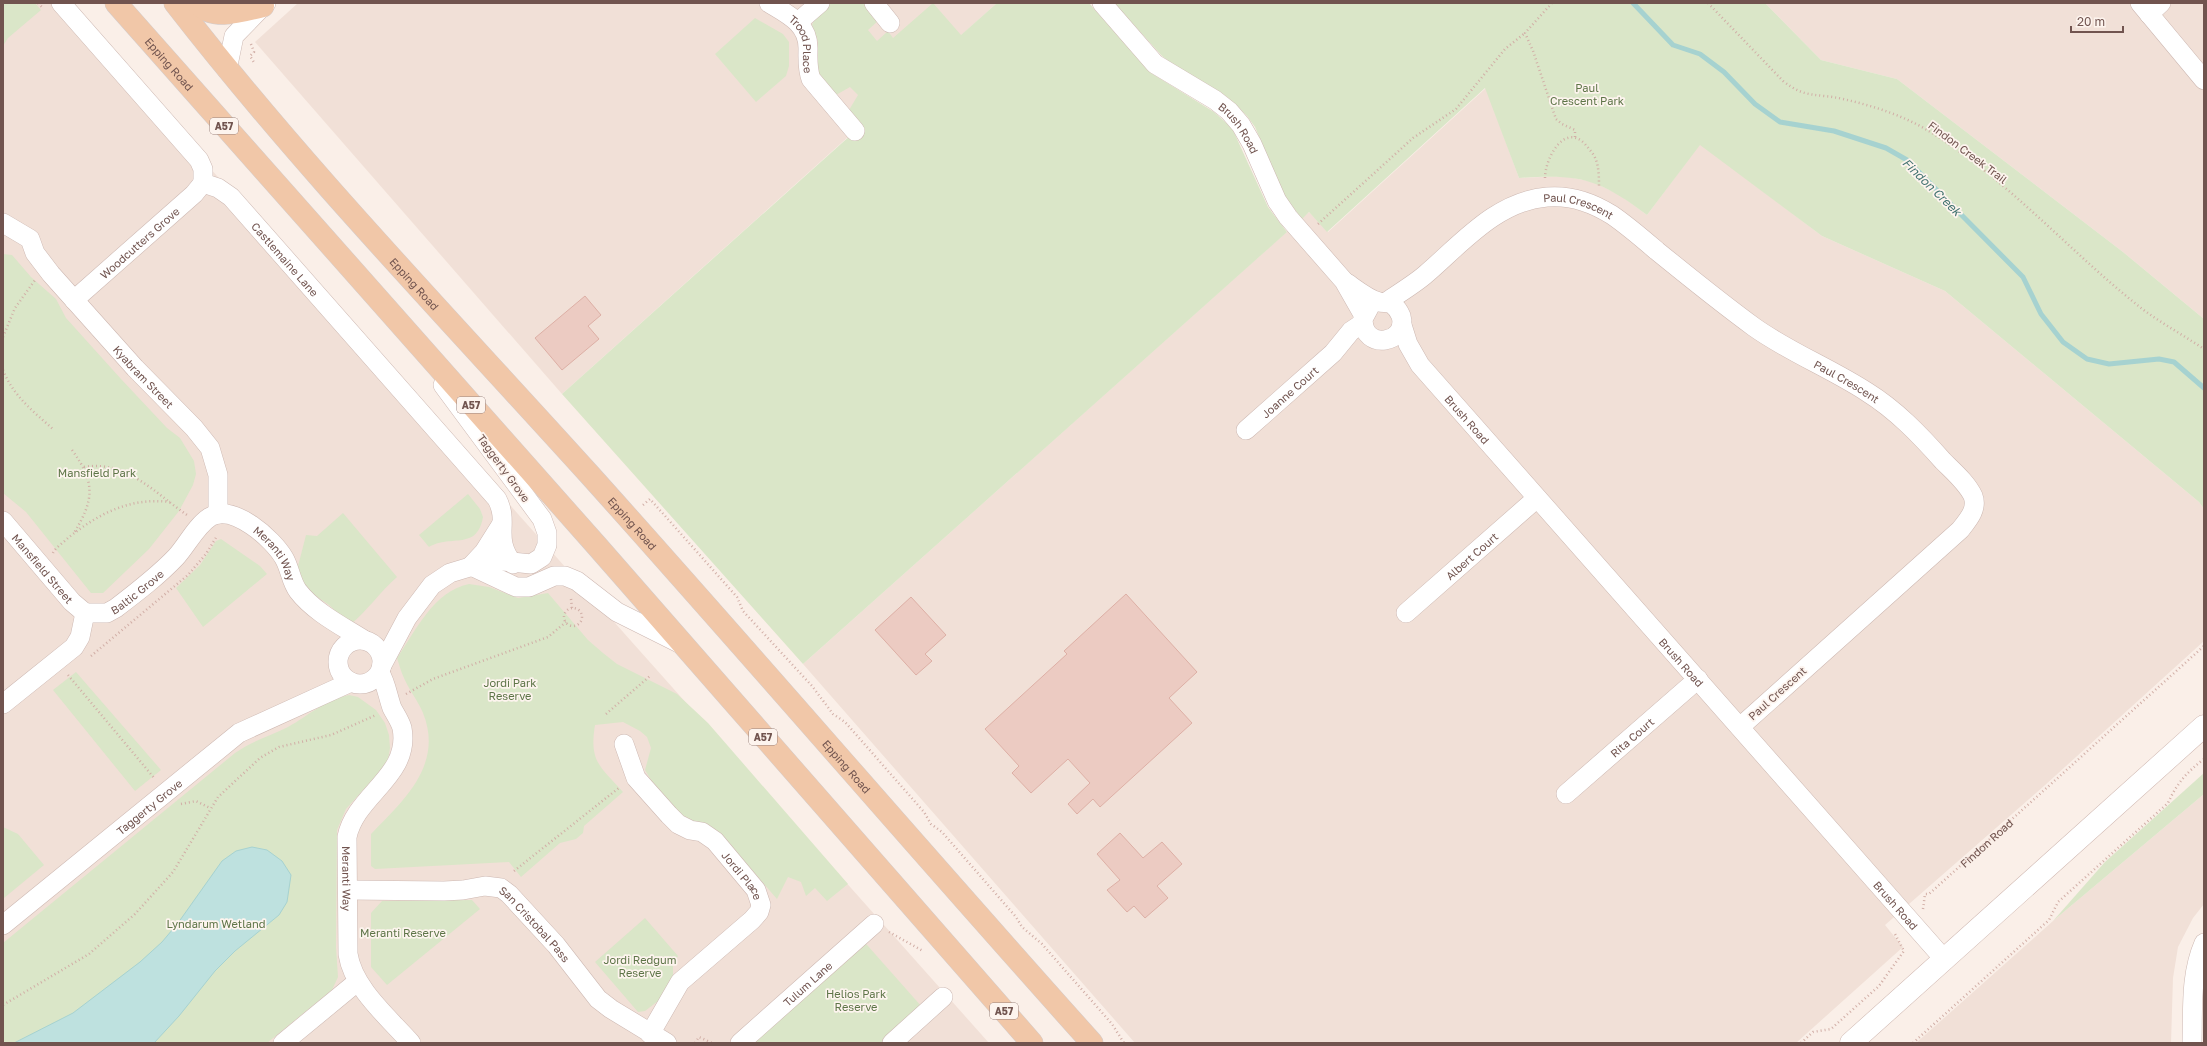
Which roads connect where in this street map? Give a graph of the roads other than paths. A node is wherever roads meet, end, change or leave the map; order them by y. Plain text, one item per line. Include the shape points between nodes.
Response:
1 (61, 3) edge
2 (116, 3) edge
3 (175, 3) edge
4 (197, 3) edge
5 (769, 3) edge
6 (820, 3) edge
7 (874, 3) edge
8 (1102, 3) edge
9 (265, 5) edge
10 (2150, 7) edge
11 (798, 22) junction
12 (890, 23) dead end
13 (227, 70) junction
14 (2204, 80) edge
15 (855, 131) dead end
16 (203, 183) junction
17 (3, 223) edge
18 (3, 239) edge
19 (35, 253) junction
20 (1424, 276) junction
21 (1344, 281) junction
22 (74, 300) junction
23 (1383, 302) junction
24 (1402, 322) junction
25 (399, 325) junction
26 (1370, 329) junction
27 (1420, 365) junction
28 (1246, 430) dead end
29 (1538, 498) junction
30 (218, 514) junction
31 (3, 521) edge
32 (501, 525) junction
33 (513, 564) junction
34 (471, 566) junction
35 (318, 610) junction
36 (86, 613) junction
37 (1406, 613) dead end
38 (407, 618) junction
39 (367, 641) junction
40 (680, 644) junction
41 (338, 660) junction
42 (381, 669) junction
43 (1698, 679) junction
44 (355, 684) junction
45 (305, 702) junction
46 (3, 704) edge
47 (391, 708) junction
48 (2204, 726) edge
49 (1740, 727) junction
50 (624, 744) dead end
51 (1566, 794) dead end
52 (348, 890) junction
53 (874, 924) dead end
54 (3, 926) edge
55 (2204, 943) edge
56 (1944, 959) junction
57 (357, 982) junction
58 (943, 998) dead end
59 (650, 1034) junction
60 (283, 1043) edge
61 (411, 1043) edge
62 (667, 1043) edge
63 (740, 1043) edge
64 (892, 1043) edge
65 (1032, 1043) edge
66 (1092, 1043) edge
67 (1850, 1043) edge
68 (2192, 1043) edge

1 - 16 street via 199,160 203,169
2 - 25 main road, Epping Road / A57
3 - 13 main road, Epping Road
4 - 9 main road via 216,14 238,12
5 - 11 street, Trood Place
6 - 11 street
7 - 12 street
8 - 21 street, Brush Road via 1155,64 1215,100 1241,124 1277,201
9 - 13 street via 234,36
10 - 14 street
11 - 15 street, Trood Place via 806,34 811,79
13 - 66 main road, Epping Road
16 - 22 street, Woodcutters Grove via 194,194
16 - 32 street, Castlemaine Lane via 218,188 231,197 498,499 503,514
17 - 19 street, Kyabram Street via 30,239
18 - 19 street, Kyabram Street via 12,240
19 - 22 street, Kyabram Street
20 - 23 street, Paul Crescent
20 - 24 street, Paul Crescent via 1415,290
20 - 49 street, Paul Crescent via 1492,217 1526,201 1546,197 1583,201 1599,208 1629,228 1756,328 1786,348 1868,392 1894,411 1922,437 1972,495 1975,505 1971,516 1960,530
21 - 23 street, Brush Road
21 - 26 street, Brush Road
22 - 30 street, Kyabram Street via 210,448 218,475
23 - 24 street via 1396,308
23 - 26 street via 1369,307
24 - 26 street via 1395,336
24 - 27 street, Brush Road via 1408,344
25 - 33 street, Taggerty Grove via 542,519 547,533 547,545 542,557 532,564
25 - 40 main road, Epping Road / A57 via 597,546
26 - 27 street, Brush Road
26 - 28 street, Joanne Court via 1351,331 1333,353
27 - 29 street, Brush Road
29 - 37 street, Albert Court
29 - 43 street, Brush Road
30 - 35 street, Meranti Way via 230,515 245,521 264,536 283,557 298,591
30 - 36 street, Baltic Grove via 208,519 175,558 116,608 107,613
31 - 36 street, Mansfield Street via 75,605
32 - 33 street, Castlemaine Lane via 504,552
32 - 34 street via 484,552
33 - 34 street, Taggerty Grove via 493,560
34 - 38 street, Taggerty Grove via 450,573 432,585
34 - 40 street via 516,587 529,587 554,576 565,576 577,581 617,612
35 - 39 street, Meranti Way
35 - 41 street, Meranti Way via 329,623 337,641
36 - 46 street via 80,637 74,647
38 - 39 street, Taggerty Grove via 395,630
38 - 42 street, Taggerty Grove
39 - 41 street via 351,642
39 - 42 street via 380,652
40 - 65 main road, Epping Road / A57
41 - 44 street via 342,674
41 - 45 street, Taggerty Grove via 332,673
42 - 44 street via 371,682
42 - 47 street, Meranti Way
43 - 49 street, Brush Road
43 - 51 street, Rita Court
44 - 45 street, Taggerty Grove
44 - 47 street, Meranti Way
45 - 54 street, Taggerty Grove via 239,733
47 - 52 street, Meranti Way via 402,726 403,746 397,763 350,823 347,836
48 - 56 main road
49 - 56 street, Brush Road
50 - 59 street, Jordi Place via 636,778 678,824 702,832 715,841 756,890 761,905 752,920 680,982
52 - 57 street, Meranti Way via 348,954 350,968
52 - 59 street, San Cristobal Pass via 450,891 485,886 501,888 556,946 598,999
53 - 63 street, Tulum Lane
55 - 68 street via 2194,977
56 - 67 main road
57 - 60 street
57 - 61 street, Meranti Way
58 - 64 street
59 - 62 street, San Cristobal Pass

